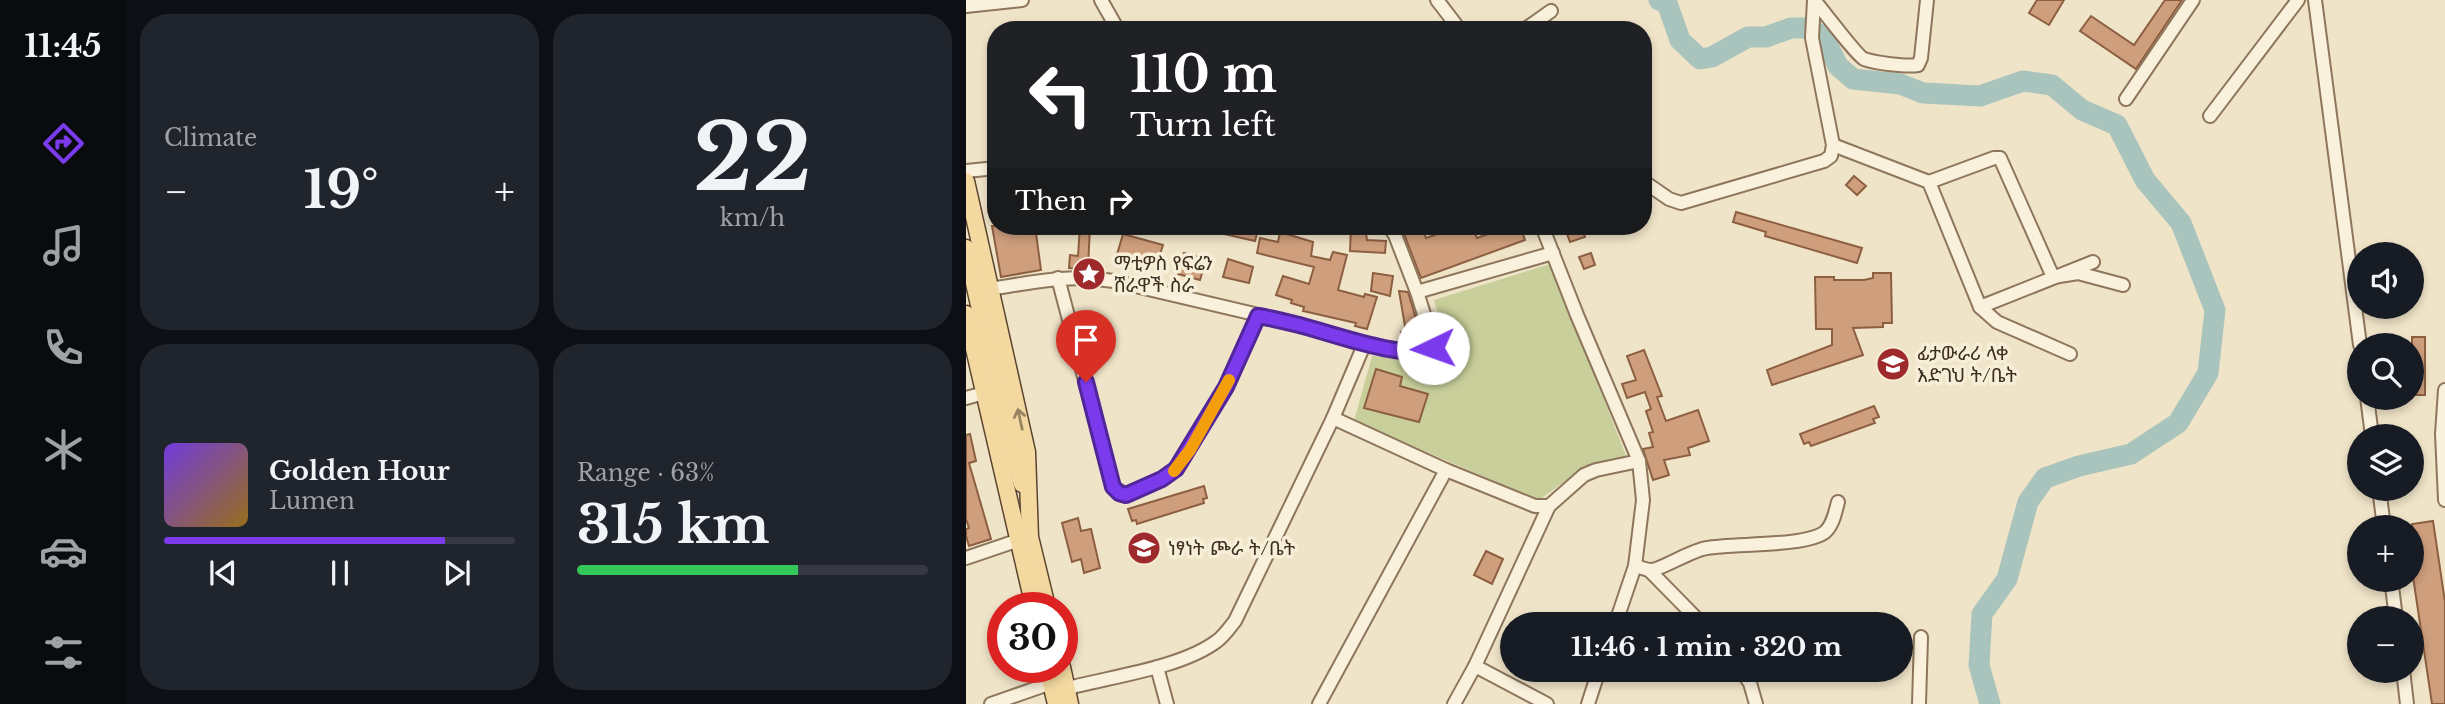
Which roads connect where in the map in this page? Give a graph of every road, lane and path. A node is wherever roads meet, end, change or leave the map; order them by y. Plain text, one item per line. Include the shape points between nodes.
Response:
1 (1022, 0) edge
2 (1101, 0) edge
3 (1437, 0) edge
4 (1814, 0) edge
5 (1927, 0) edge
6 (2193, 0) edge
7 (2298, 0) edge
8 (2315, 0) edge
9 (966, 6) edge
10 (1551, 11) dead end
11 (1113, 21) edge
12 (1453, 21) edge
13 (1537, 21) edge
14 (2126, 99) dead end
15 (2210, 116) dead end
16 (1833, 145) junction
17 (987, 169) edge
18 (966, 171) edge
19 (966, 181) edge
20 (1928, 182) junction
21 (1652, 187) edge
22 (1395, 235) edge
23 (1546, 235) edge
24 (966, 248) edge
25 (1553, 253) junction
26 (2093, 261) dead end
27 (2053, 277) junction
28 (1058, 278) junction
29 (2123, 285) dead end
30 (990, 289) junction
31 (1417, 292) junction
32 (1980, 307) junction
33 (966, 314) edge
34 (1258, 316) junction
35 (2358, 333) edge
36 (1364, 345) junction
37 (2070, 354) dead end
38 (2445, 390) edge
39 (984, 393) junction
40 (966, 398) edge
41 (1333, 418) junction
42 (1011, 446) junction
43 (1639, 461) junction
44 (1446, 470) junction
45 (2445, 500) edge
46 (1838, 502) dead end
47 (1549, 506) junction
48 (1029, 509) junction
49 (1012, 513) junction
50 (1024, 538) junction
51 (966, 558) edge
52 (1635, 566) junction
53 (1649, 570) junction
54 (1032, 592) edge
55 (1042, 592) edge
56 (1619, 612) edge
57 (1690, 612) edge
58 (1921, 637) dead end
59 (1475, 666) junction
60 (1157, 667) junction
61 (1595, 682) edge
62 (1749, 682) edge
63 (2405, 683) edge
64 (1059, 685) edge
65 (991, 704) edge
66 (1167, 704) edge
67 (1319, 704) edge
68 (1454, 704) edge
69 (1547, 704) edge
70 (1588, 704) edge
71 (1756, 704) edge
72 (1919, 704) edge
73 (2407, 704) edge

1 - 9 street
2 - 11 street
3 - 12 street
4 - 5 street via 1863,58 1907,67 1918,65 1921,58
4 - 16 street via 1812,38
6 - 14 street
7 - 15 street
8 - 35 street
10 - 13 street
16 - 20 street
16 - 21 street via 1831,156 1824,161 1681,204
17 - 18 street
19 - 30 main road
20 - 27 street via 2000,158
20 - 32 street
22 - 31 street
23 - 25 street
24 - 42 main road
25 - 31 street
25 - 43 street
26 - 27 street
27 - 29 street via 2078,274
27 - 32 street
28 - 30 street
28 - 34 street via 1114,281
28 - 34 street via 1113,487 1126,495 1176,469 1226,387
48 -> 30 main road via 1027,452
31 - 36 street via 1433,348 1418,352
32 - 37 street via 2014,330
33 - 39 main road
34 - 36 street
36 - 41 street
38 - 45 street
39 - 40 street
39 - 49 main road
41 - 44 street
41 - 60 street via 1235,621 1218,640
42 - 48 main road
42 - 49 main road
43 - 47 street via 1584,475
43 - 52 street via 1643,500
44 - 47 street via 1514,499
44 - 67 street
46 - 53 street via 1834,520 1824,532 1808,539 1705,548
47 - 59 street
48 - 50 main road
49 - 50 main road
50 - 51 street
50 - 54 main road
50 - 55 main road
52 - 53 street
52 - 56 street
53 - 57 street
58 - 72 street
59 - 68 street
59 - 69 street
60 - 64 street
60 - 66 street
61 - 70 street
62 - 71 street
63 - 73 street
64 - 65 street

